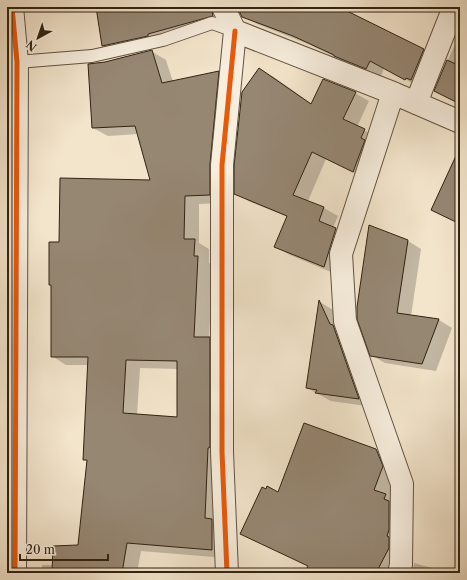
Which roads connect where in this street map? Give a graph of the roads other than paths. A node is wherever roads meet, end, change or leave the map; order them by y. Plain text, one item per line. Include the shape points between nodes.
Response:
1 (12, 7) edge
2 (223, 7) edge
3 (454, 7) edge
4 (235, 31) junction
5 (17, 62) junction
6 (393, 93) junction
7 (416, 103) junction
8 (460, 122) edge
9 (15, 573) edge
10 (228, 573) edge
11 (399, 573) edge

1 - 5 street
2 - 4 street
3 - 7 street
4 - 5 lane via 212,23 163,40 92,56
4 - 6 street
4 - 10 street via 222,165 222,452
5 - 9 street
6 - 7 street
6 - 11 street via 341,254 345,321 402,484
7 - 8 street

